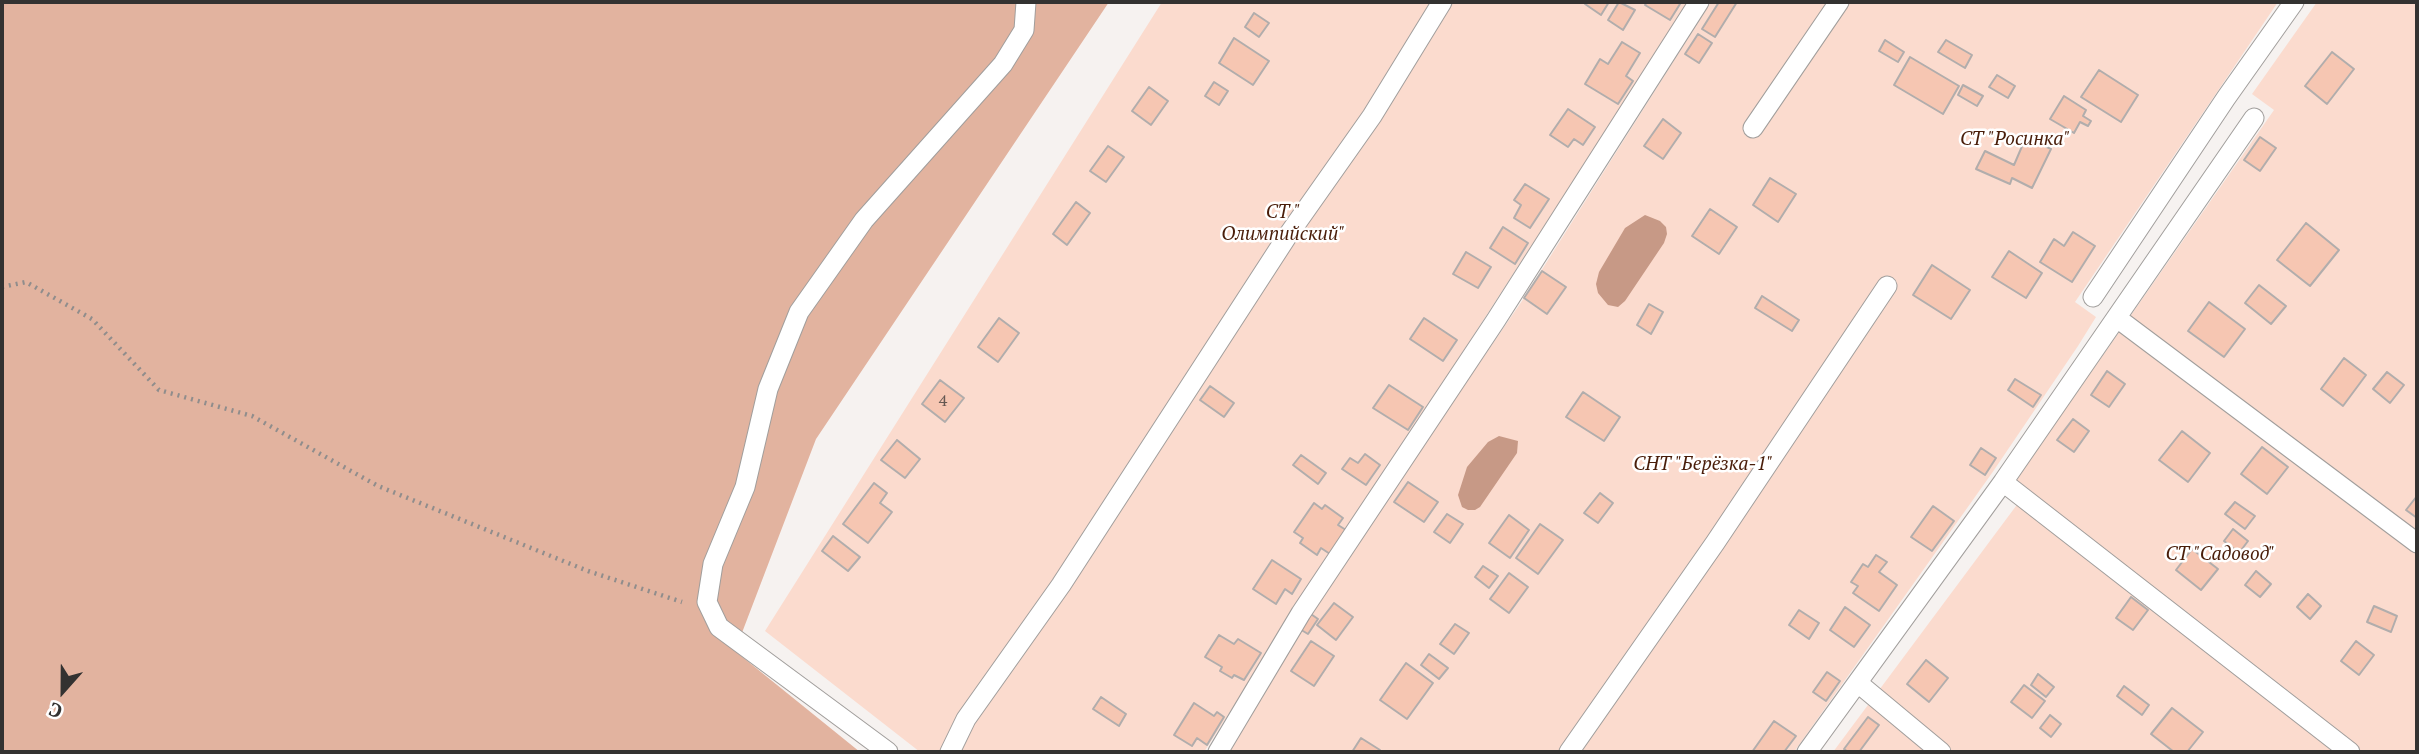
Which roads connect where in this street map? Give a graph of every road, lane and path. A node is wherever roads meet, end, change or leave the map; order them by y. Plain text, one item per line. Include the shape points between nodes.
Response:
1 (1026, 2) edge
2 (1442, 2) edge
3 (1699, 2) edge
4 (1839, 2) edge
5 (2294, 2) edge
6 (2254, 118) dead end
7 (1753, 128) dead end
8 (1887, 286) dead end
9 (2, 287) edge
10 (2093, 297) dead end
11 (2117, 318) junction
12 (2003, 482) junction
13 (2417, 543) edge
14 (707, 602) junction
15 (1858, 683) junction
16 (888, 752) edge
17 (950, 752) edge
18 (1219, 752) edge
19 (1569, 752) edge
20 (1807, 752) edge
21 (1941, 752) edge
22 (2350, 752) edge

1 - 14 lane via 1024,30 1003,64 864,220 799,312 768,389 745,487 713,564
2 - 17 lane via 1372,116 1286,238 1061,585 966,719
3 - 18 lane via 1301,613
4 - 7 lane
5 - 10 lane
6 - 11 lane
8 - 19 lane
9 - 14 path via 26,282 92,319 159,390 251,416 378,486 588,571 686,604
11 - 12 lane
11 - 13 lane
12 - 15 lane
12 - 22 lane
14 - 16 lane via 719,627
15 - 20 lane
15 - 21 lane

